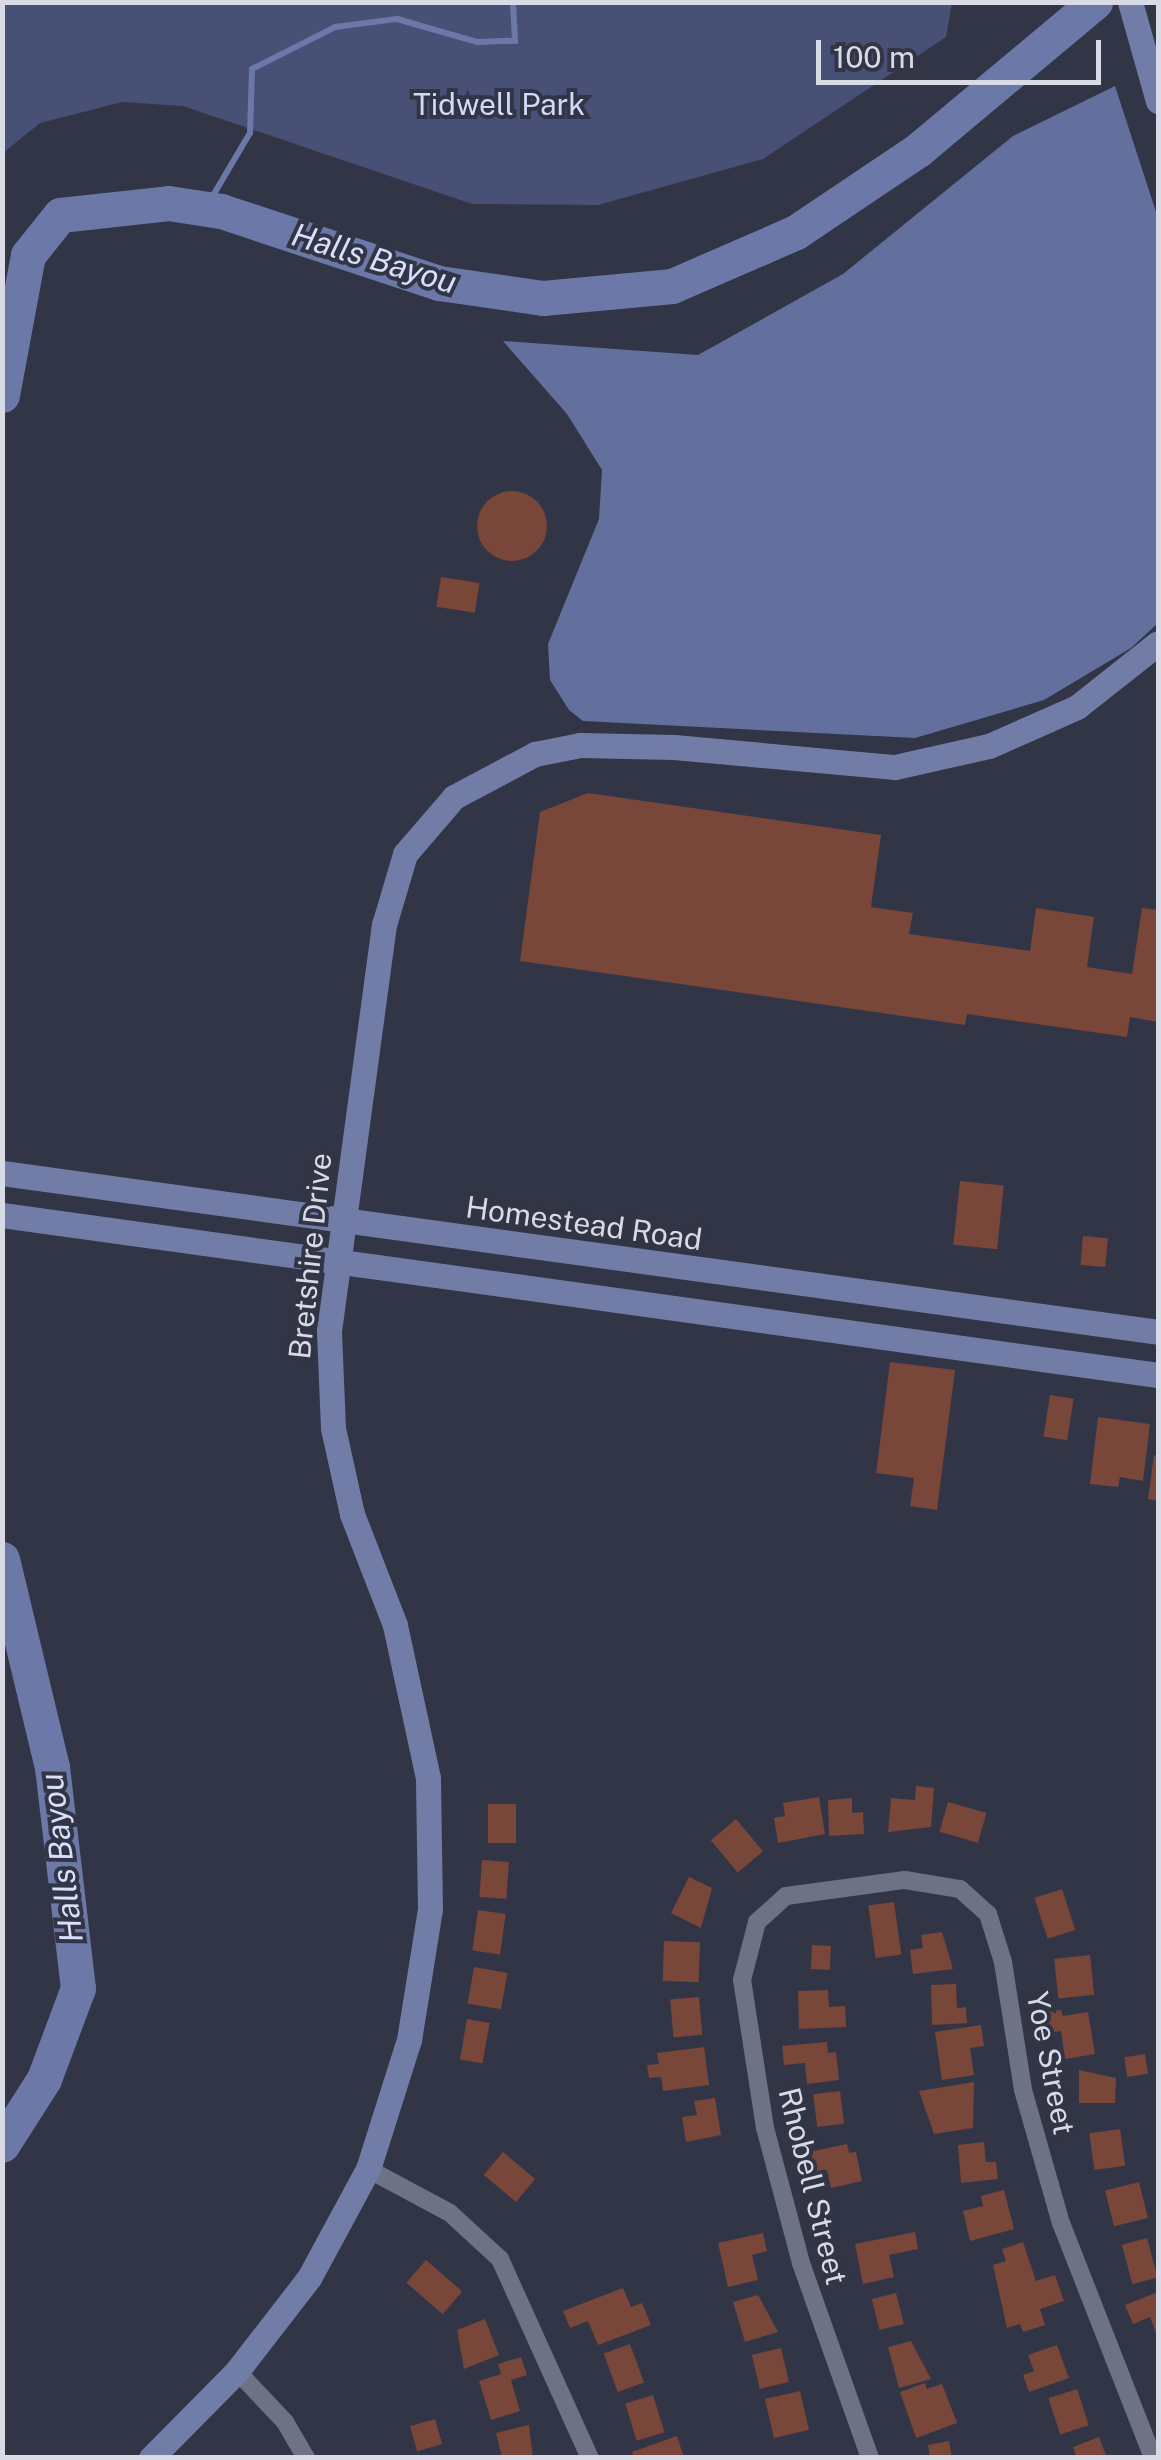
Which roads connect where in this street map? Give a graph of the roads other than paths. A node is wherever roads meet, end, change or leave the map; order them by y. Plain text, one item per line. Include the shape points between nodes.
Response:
1 (1130, 2) edge
2 (1158, 101) edge
3 (1158, 643) edge
4 (2, 1172) edge
5 (40, 1178) junction
6 (2, 1216) edge
7 (33, 1220) junction
8 (344, 1223) junction
9 (339, 1259) junction
10 (618, 1260) junction
11 (615, 1298) junction
12 (1158, 1332) edge
13 (1158, 1375) edge
14 (757, 1922) joint
15 (368, 2169) junction
16 (237, 2371) junction
17 (150, 2458) edge
18 (306, 2458) edge
19 (590, 2458) edge
20 (870, 2458) edge
21 (1154, 2458) edge

1 - 2 main road
3 - 8 main road, Bretshire Drive via 1078,707 989,746 895,767 580,745 535,754 454,797 427,823 390,888
4 - 5 main road, Homestead Road
5 - 7 main road
5 - 8 main road, Homestead Road
6 - 7 main road
7 - 9 main road
8 - 9 main road, Bretshire Drive
8 - 10 main road, Homestead Road
9 - 11 main road
9 - 15 main road, Bretshire Drive via 329,1330 333,1428 352,1514 395,1625 428,1778 427,1928 409,2040
10 - 11 main road
10 - 12 main road, Homestead Road
11 - 13 main road
14 - 20 street, Rhobell Street via 742,1980 766,2128 801,2263
14 - 21 street, Yoe Street via 786,1896 906,1880 960,1889 988,1914 1003,1962 1023,2090 1061,2223
15 - 16 main road, Bretshire Drive via 309,2278
15 - 19 street via 450,2214 500,2259
16 - 17 main road, Bretshire Drive
16 - 18 street via 285,2422

